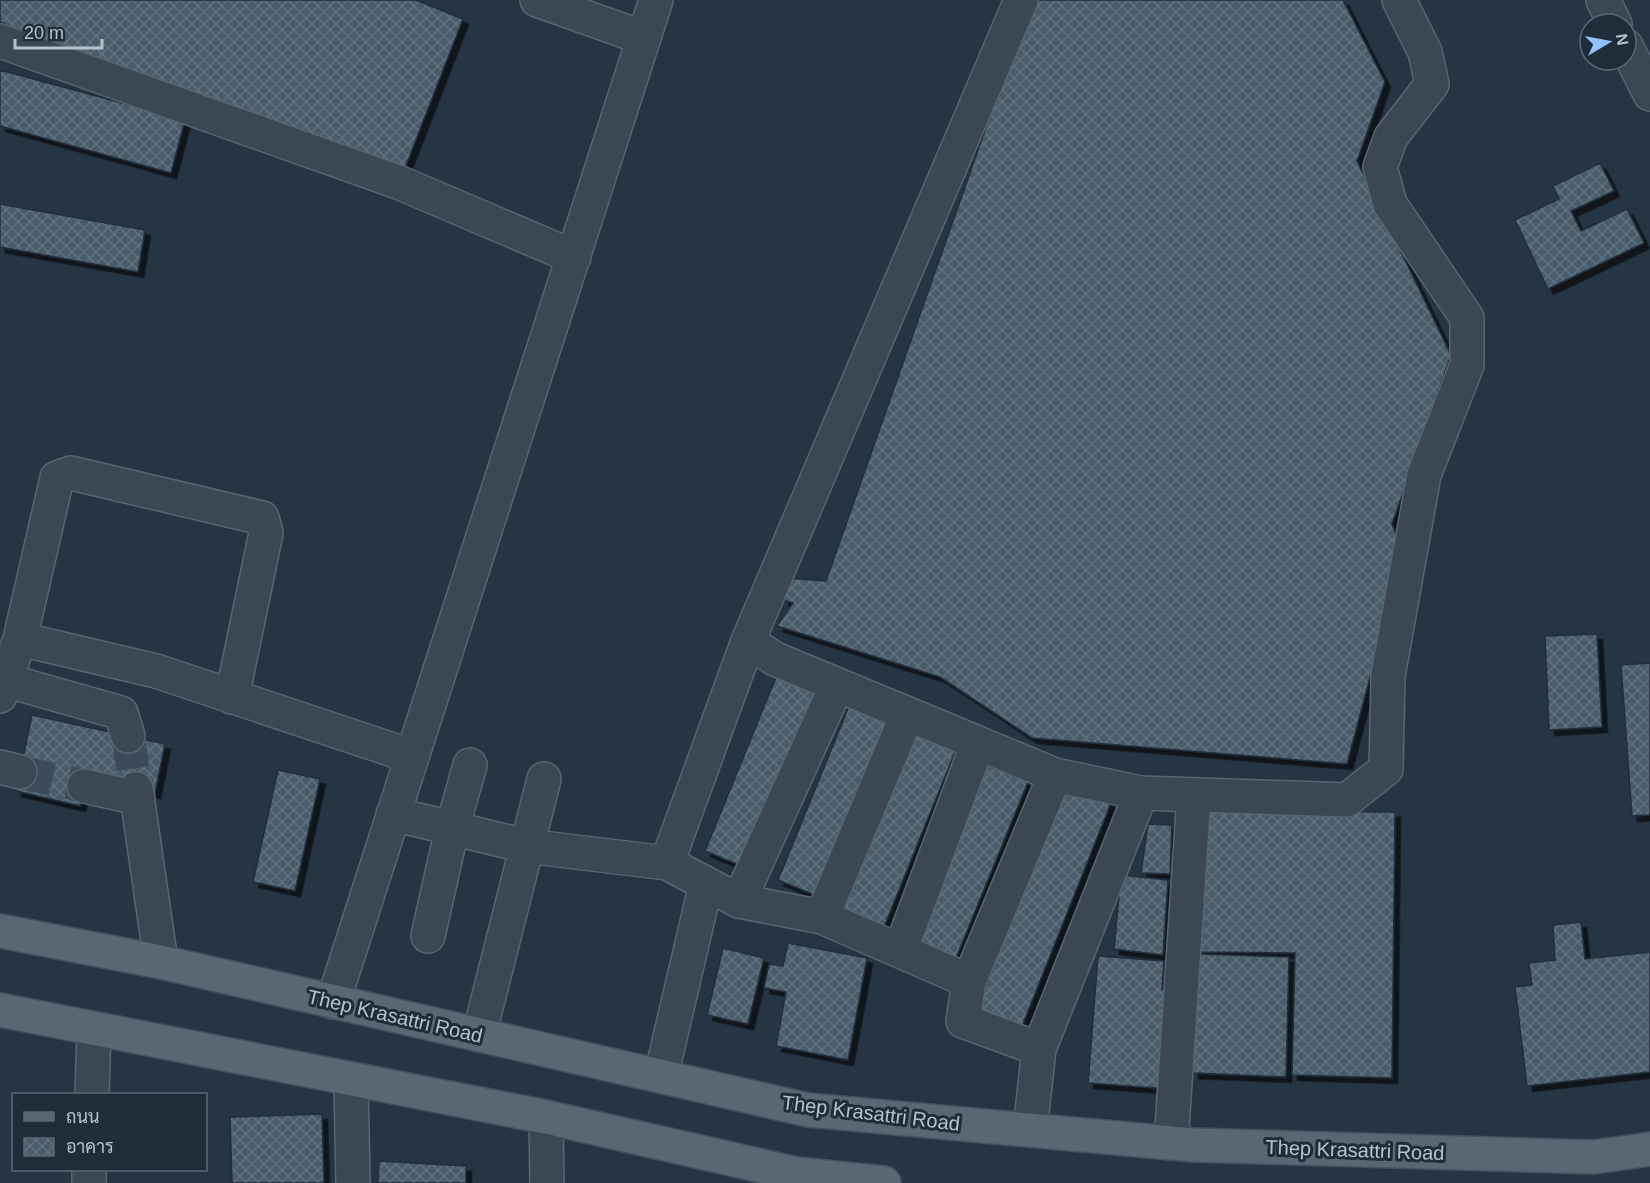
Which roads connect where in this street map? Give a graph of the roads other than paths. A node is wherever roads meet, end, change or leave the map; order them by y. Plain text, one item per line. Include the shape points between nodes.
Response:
1 (537, 0) edge
2 (656, 0) edge
3 (1021, 0) edge
4 (1399, 0) edge
5 (644, 38) junction
6 (0, 41) edge
7 (1638, 70) edge
8 (1650, 94) edge
9 (574, 257) junction
10 (20, 639) junction
11 (748, 641) junction
12 (837, 685) junction
13 (2, 688) edge
14 (232, 697) junction
15 (907, 715) junction
16 (128, 736) tunnel mouth
17 (978, 743) junction
18 (411, 756) junction
19 (470, 765) dead end
20 (1055, 775) junction
21 (544, 779) dead end
22 (84, 786) tunnel mouth
23 (1141, 793) junction
24 (1194, 795) junction
25 (393, 814) junction
26 (452, 829) junction
27 (526, 846) junction
28 (668, 863) junction
29 (706, 884) junction
30 (739, 902) junction
31 (822, 917) junction
32 (0, 931) edge
33 (428, 936) dead end
34 (900, 951) junction
35 (162, 962) junction
36 (969, 981) junction
37 (333, 1002) junction
38 (0, 1010) edge
39 (94, 1029) junction
40 (479, 1035) junction
41 (1039, 1049) junction
42 (661, 1076) junction
43 (351, 1080) junction
44 (92, 1093) edge
45 (546, 1117) junction
46 (1030, 1130) junction
47 (1171, 1143) junction
48 (1650, 1149) edge
49 (822, 1180) edge
50 (353, 1183) edge
51 (547, 1183) edge
52 (884, 1183) edge

1 - 5 street
2 - 5 street
3 - 11 street
4 - 24 street via 1425,52 1432,84 1391,137 1380,167 1390,204 1467,318 1467,365 1424,475 1388,675 1386,770 1347,800
5 - 9 street
6 - 9 street via 398,182
7 - 8 street
9 - 18 street
10 - 13 street
10 - 14 street via 156,671
10 - 14 street via 57,478 71,473 262,518 266,533
11 - 12 street via 775,659
11 - 28 street
12 - 15 street
12 - 30 street
13 - 16 street via 121,712
14 - 18 street
15 - 17 street
15 - 31 street
17 - 20 street
17 - 34 street
18 - 25 street
19 - 26 street
20 - 23 street
20 - 36 street
21 - 27 street
22 - 35 street via 137,794
23 - 24 street
23 - 41 street
24 - 47 street
25 - 26 street
25 - 37 street
26 - 27 street
26 - 33 street
27 - 28 street
27 - 40 street
28 - 29 street
29 - 30 street
29 - 42 street
30 - 31 street
31 - 34 street
32 - 35 main road, Thep Krasattri Road
34 - 36 street
35 - 37 main road, Thep Krasattri Road
36 - 41 street via 963,1020
37 - 40 main road, Thep Krasattri Road
38 - 39 main road
39 - 43 main road
39 - 44 street
40 - 42 main road, Thep Krasattri Road
41 - 46 street
42 - 46 main road, Thep Krasattri Road via 808,1110
43 - 45 main road
43 - 50 street
45 - 49 main road
45 - 51 street
46 - 47 main road, Thep Krasattri Road
47 - 48 main road, Thep Krasattri Road via 1594,1157
49 - 52 main road

